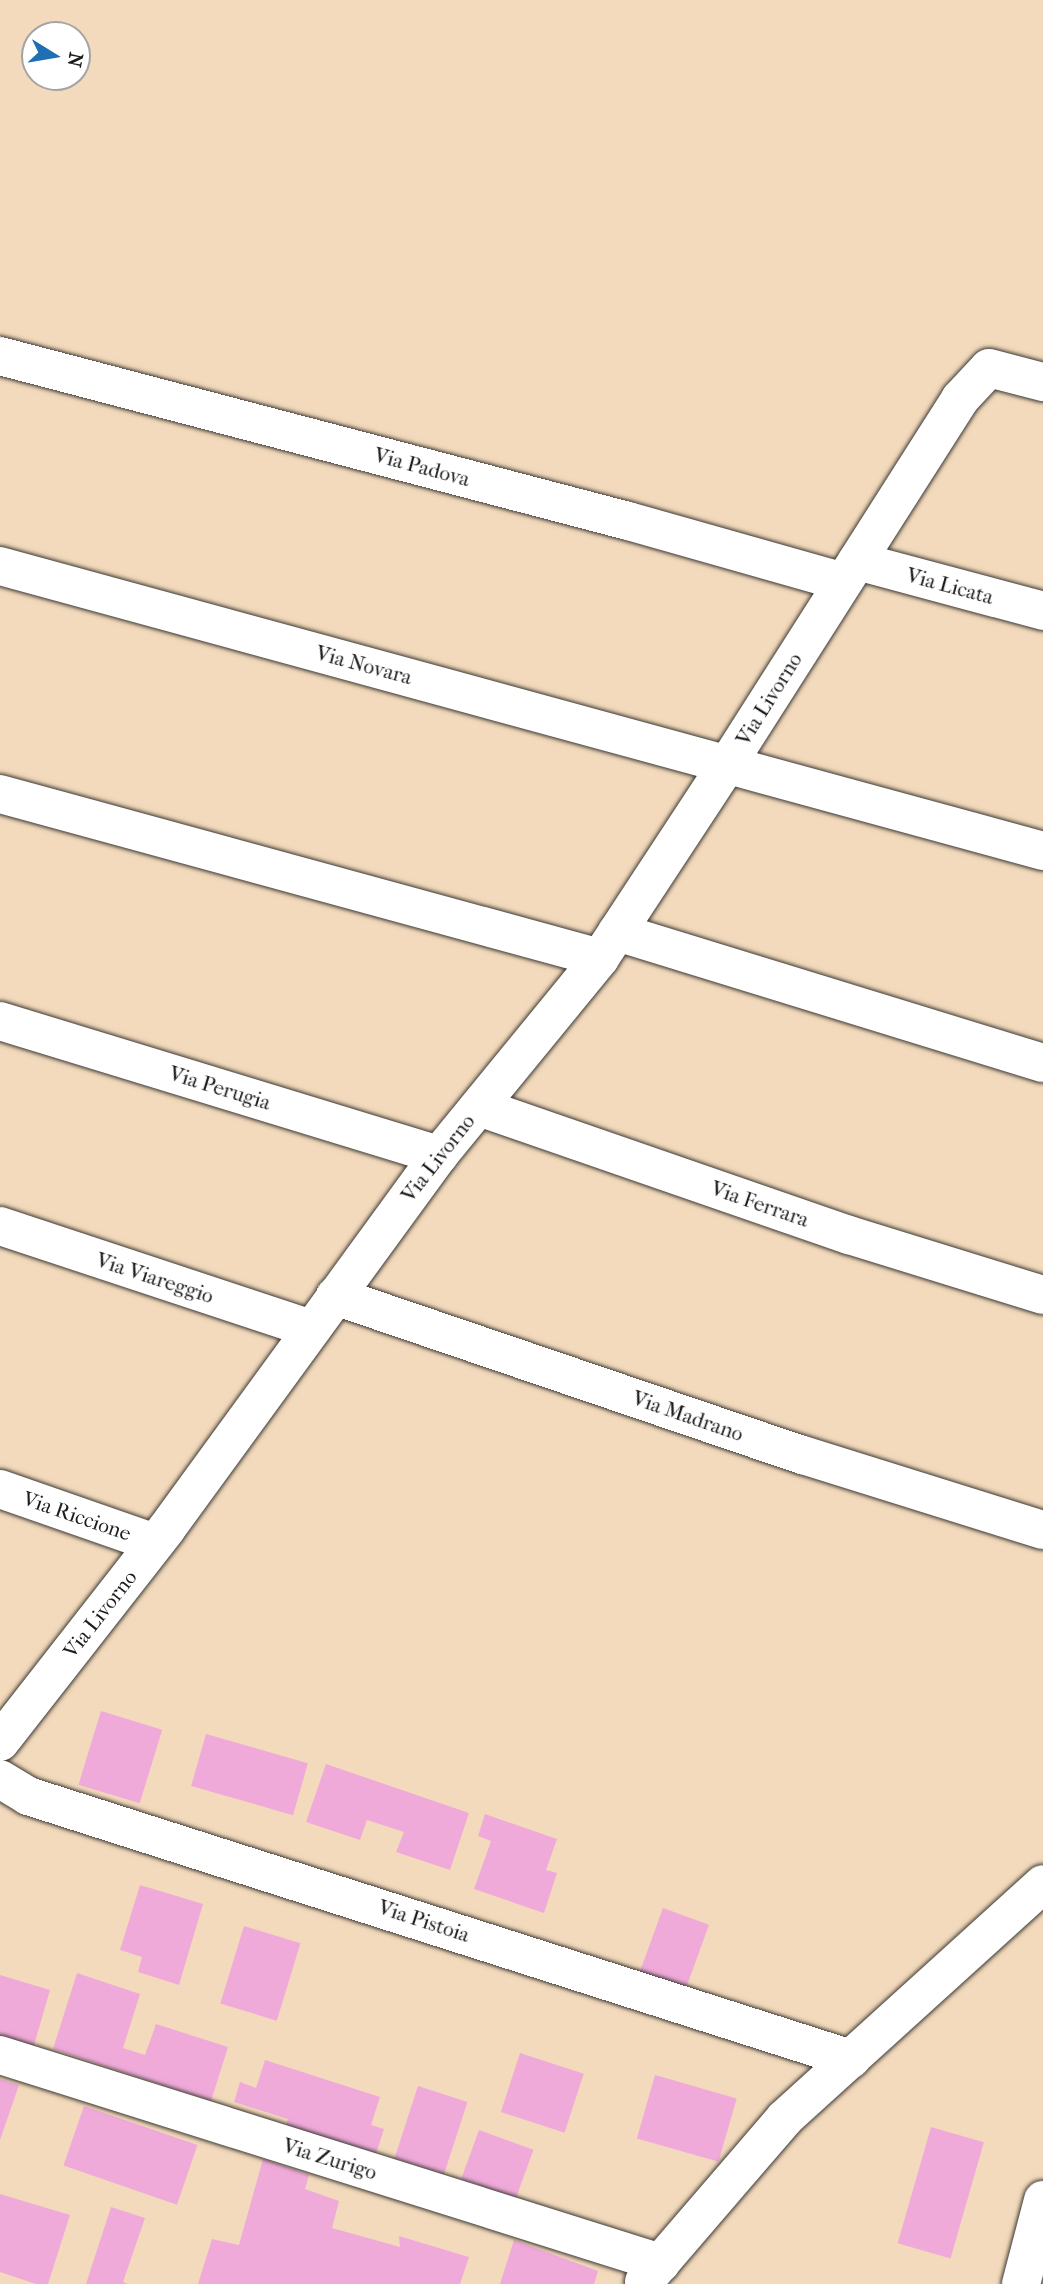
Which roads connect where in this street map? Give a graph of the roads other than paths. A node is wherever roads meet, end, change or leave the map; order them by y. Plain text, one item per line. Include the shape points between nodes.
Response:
1 (0, 356) edge
2 (1043, 382) edge
3 (0, 566) edge
4 (850, 571) junction
5 (1043, 611) edge
6 (727, 765) junction
7 (0, 794) edge
8 (1043, 851) edge
9 (609, 945) junction
10 (0, 1021) edge
11 (1043, 1063) edge
12 (479, 1107) junction
13 (439, 1155) junction
14 (0, 1226) edge
15 (1043, 1295) edge
16 (335, 1296) junction
17 (311, 1329) junction
18 (0, 1489) edge
19 (1043, 1530) edge
20 (155, 1544) junction
21 (0, 1742) edge
22 (0, 1779) edge
23 (1043, 1884) edge
24 (0, 2055) edge
25 (851, 2059) junction
26 (1043, 2200) edge
27 (652, 2273) edge
28 (1021, 2284) edge

1 - 4 street, Via Padova via 628,521
2 - 4 street, Via Livorno via 989,368 960,399
3 - 6 street, Via Novara
4 - 5 street, Via Licata
4 - 6 street, Via Livorno
6 - 8 street, Via Novara
6 - 9 street, Via Livorno
7 - 9 street
9 - 11 street
9 - 12 street, Via Livorno
10 - 13 street, Via Perugia
12 - 13 street, Via Livorno
12 - 15 street, Via Ferrara via 849,1235
13 - 16 street, Via Livorno
14 - 17 street, Via Viareggio
16 - 17 street, Via Livorno
16 - 19 street, Via Madrano via 803,1455
17 - 20 street, Via Livorno
18 - 20 street, Via Riccione
20 - 21 street, Via Livorno
22 - 25 street, Via Pistoia via 28,1796
23 - 25 street
24 - 27 street, Via Zurigo
25 - 27 street via 785,2118
26 - 28 street

